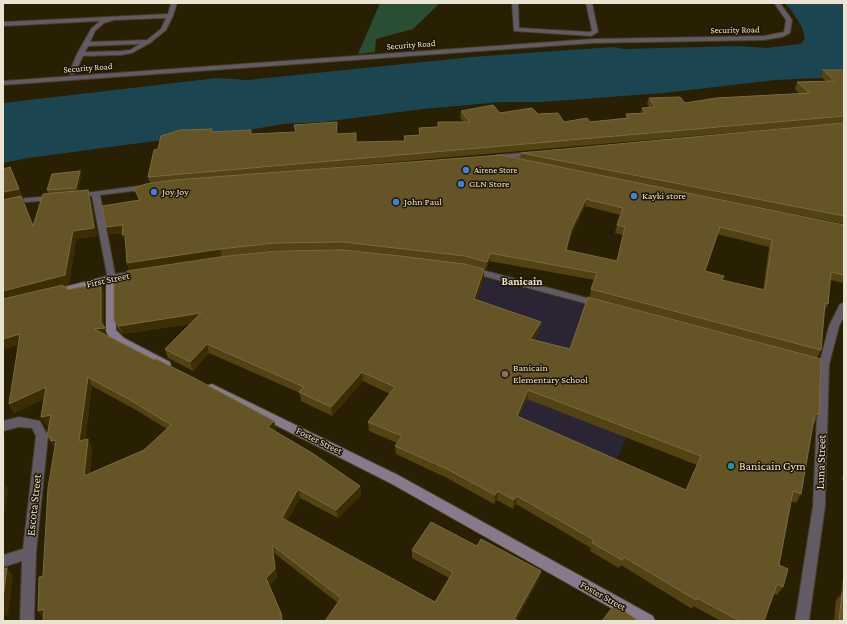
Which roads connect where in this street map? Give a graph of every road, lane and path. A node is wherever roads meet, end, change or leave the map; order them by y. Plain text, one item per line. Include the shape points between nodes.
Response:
1 (174, 3) edge
2 (515, 3) edge
3 (589, 3) edge
4 (777, 3) edge
5 (170, 16) junction
6 (108, 19) junction
7 (3, 24) edge
8 (148, 42) junction
9 (86, 44) junction
10 (80, 54) junction
11 (72, 72) dead end
12 (3, 83) edge
13 (540, 154) edge
14 (524, 164) edge
15 (155, 186) edge
16 (96, 194) junction
17 (3, 205) edge
18 (464, 268) edge
19 (148, 272) edge
20 (111, 278) junction
21 (48, 294) edge
22 (844, 306) edge
23 (610, 307) edge
24 (176, 370) edge
25 (204, 384) edge
26 (3, 426) edge
27 (29, 553) junction
28 (3, 561) edge
29 (27, 621) edge
30 (648, 621) edge
31 (802, 621) edge

1 - 5 street
2 - 3 street via 516,30 591,34 595,32
4 - 12 street, Security Road via 789,20 787,33 764,38 593,40
5 - 6 street
5 - 8 street via 163,30
6 - 7 street
6 - 9 street via 93,30
8 - 9 street
8 - 10 street via 132,51 121,53
9 - 10 street
10 - 11 street
13 - 14 street via 489,158
15 - 16 street
16 - 17 street via 27,200
16 - 20 street
18 - 23 street
19 - 20 street, First Street
20 - 21 street, First Street
20 - 24 street via 114,335 120,342
22 - 31 street, Luna Street via 821,364 819,506
25 - 30 street, Foster Street via 394,479
26 - 27 street, Escota Street via 19,422 36,424 42,436
27 - 28 street
27 - 29 street, Escota Street

